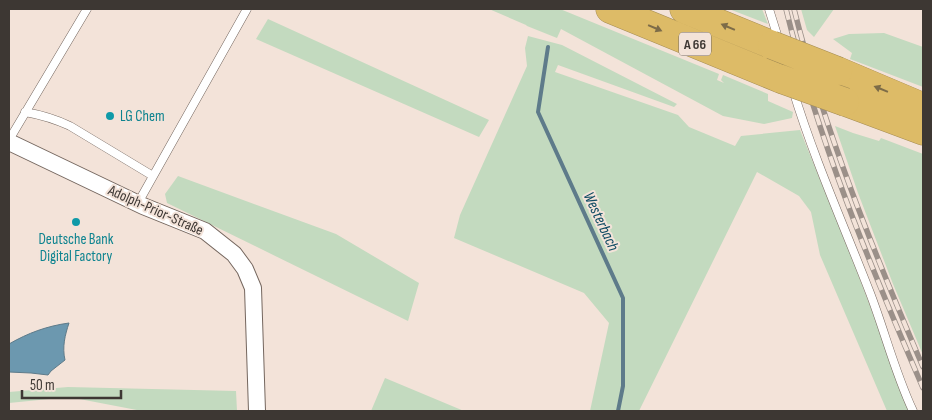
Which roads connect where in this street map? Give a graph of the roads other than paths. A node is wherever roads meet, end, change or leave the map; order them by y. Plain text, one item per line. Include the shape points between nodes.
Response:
1 (87, 9) edge
2 (247, 9) edge
3 (610, 9) edge
4 (684, 9) edge
5 (769, 9) edge
6 (782, 65) junction
7 (923, 107) edge
8 (25, 112) junction
9 (923, 131) edge
10 (9, 141) edge
11 (153, 176) junction
12 (138, 203) junction
13 (257, 411) edge
14 (913, 411) edge

1 - 8 lane
2 - 11 lane
3 -> 6 highway, A 66
6 -> 4 highway, A 66
5 - 6 lane
7 -> 6 highway, A 66, bridge via 838,71
6 - 9 highway, A 66, bridge via 845,102
6 - 14 lane
8 - 10 lane
8 - 11 lane via 56,119
10 - 12 street, Adolph-Prior-Straße
11 - 12 lane
12 - 13 street, Adolph-Prior-Straße via 205,231 234,254 245,269 253,288

